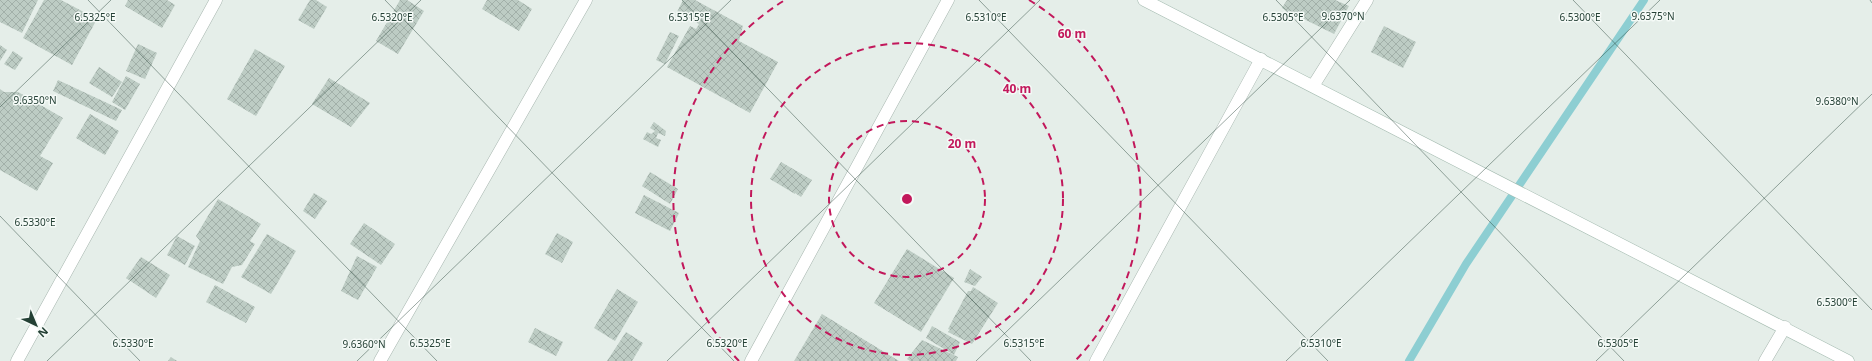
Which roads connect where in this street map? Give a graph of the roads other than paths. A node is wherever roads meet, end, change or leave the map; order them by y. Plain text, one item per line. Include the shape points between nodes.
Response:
1 (216, 0) edge
2 (586, 0) edge
3 (948, 0) edge
4 (1144, 0) edge
5 (1367, 0) edge
6 (1261, 59) junction
7 (1314, 86) junction
8 (1785, 327) junction
9 (17, 361) edge
10 (380, 361) edge
11 (751, 361) edge
12 (1096, 361) edge
13 (1765, 361) edge
14 (1848, 361) edge

1 - 9 street
2 - 10 street
3 - 11 street
4 - 6 street
5 - 7 street
6 - 7 street
6 - 12 street
7 - 8 street
8 - 13 street
8 - 14 street

